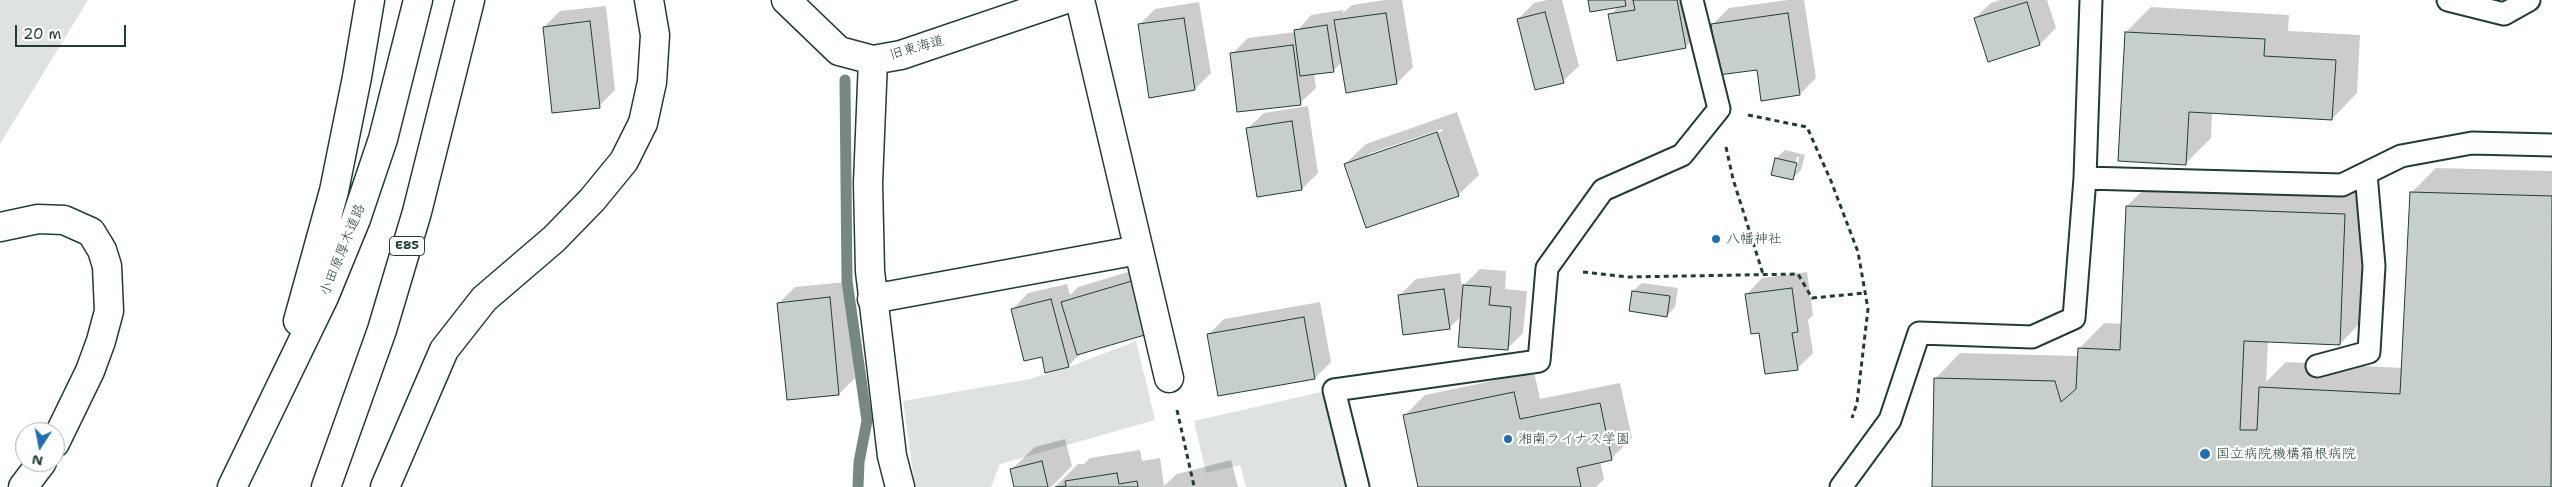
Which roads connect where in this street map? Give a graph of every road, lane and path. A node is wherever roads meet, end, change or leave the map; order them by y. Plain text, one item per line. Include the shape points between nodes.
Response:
1 (370, 0) edge
2 (418, 0) edge
3 (470, 0) edge
4 (649, 0) edge
5 (786, 0) edge
6 (1064, 0) edge
7 (1080, 0) edge
8 (1692, 0) edge
9 (2091, 0) edge
10 (2448, 0) edge
11 (2528, 0) edge
12 (873, 60) junction
13 (1719, 109) junction
14 (2552, 145) edge
15 (2366, 174) junction
16 (2085, 178) junction
17 (1733, 179) dead end
18 (0, 227) edge
19 (1133, 252) dead end
20 (1547, 268) junction
21 (1763, 274) junction
22 (1865, 293) junction
23 (872, 299) junction
24 (2317, 366) dead end
25 (1169, 378) joint
26 (279, 393) junction
27 (65, 422) edge
28 (1851, 423) dead end
29 (34, 472) edge
30 (1194, 486) edge
31 (23, 487) edge
32 (232, 487) edge
33 (326, 487) edge
34 (385, 487) edge
35 (900, 487) edge
36 (1358, 487) edge
37 (1841, 487) edge

1 - 26 main road via 334,191
2 - 26 main road, 小田原厚木道路 via 383,139 356,220
3 - 33 main road, E85 via 417,212 382,330
4 - 34 main road via 655,35 652,82 643,123 624,161 554,239 484,299 444,350
5 - 12 main road, 旧東海道 via 839,51
6 - 12 main road, 旧東海道 via 911,52
7 - 25 main road
8 - 13 lane
9 - 16 lane
10 - 11 lane via 2504,14
12 - 23 main road via 868,183
13 - 20 lane via 1682,155 1603,190
13 - 22 path via 1807,127 1858,252
14 - 15 lane via 2472,143 2401,156
15 - 16 lane via 2342,186
15 - 24 lane via 2374,266 2369,352
16 - 37 lane via 2074,318 2032,338 1919,333 1890,420
17 - 21 path
18 - 27 main road via 38,219 64,220 91,232 102,250 107,266 109,311 90,371
19 - 23 main road
20 - 21 path via 1628,277
20 - 36 lane via 1539,361 1334,390
21 - 22 path via 1798,274 1812,298
22 - 28 path via 1868,309 1857,403
23 - 35 main road via 892,456
25 - 30 path
26 - 32 main road, 小田原厚木道路
29 - 31 main road

